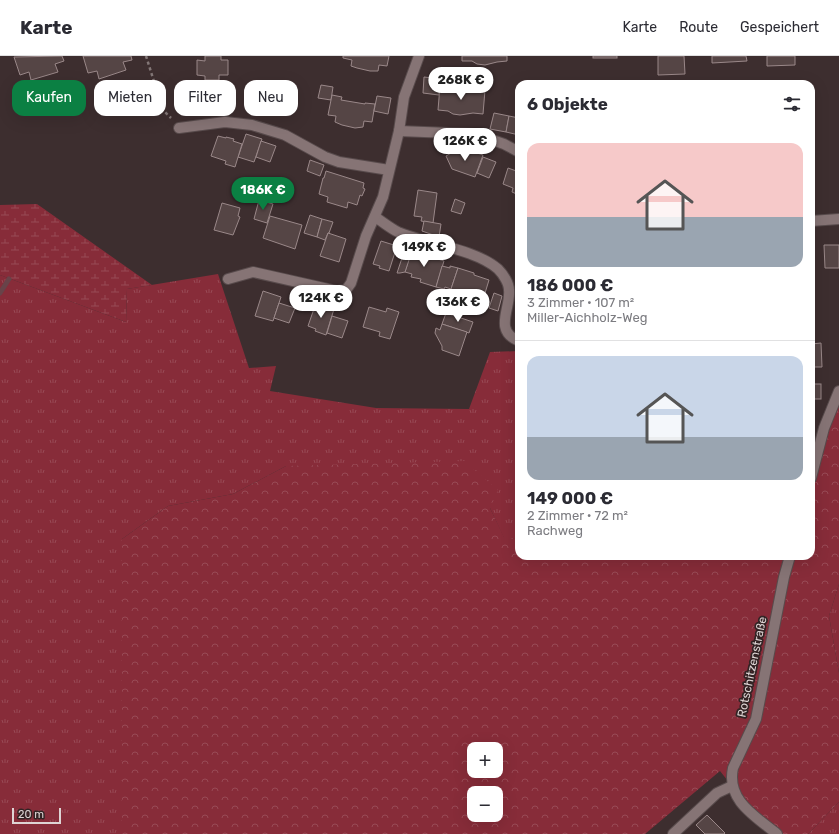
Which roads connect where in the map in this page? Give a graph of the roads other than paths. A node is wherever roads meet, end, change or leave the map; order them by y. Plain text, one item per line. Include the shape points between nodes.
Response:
1 (419, 56) edge
2 (179, 128) road end
3 (399, 131) junction
4 (515, 150) edge
5 (389, 170) junction
6 (375, 217) junction
7 (839, 219) edge
8 (815, 221) edge
9 (228, 279) dead end
10 (515, 340) edge
11 (839, 391) edge
12 (815, 463) edge
13 (789, 560) edge
14 (732, 786) junction
15 (673, 834) edge
16 (777, 834) edge

1 - 3 street via 404,97
2 - 5 street via 225,122 252,125 285,135 339,162
3 - 4 street via 475,134
3 - 5 street
5 - 6 street
6 - 9 street via 351,283 346,290 337,291 253,272
6 - 10 street via 397,231 480,258 498,269 505,276 509,290 504,320 506,330
7 - 8 street
11 - 12 street via 824,428
13 - 14 street, Rotschitzenstraße via 756,719 733,768
14 - 15 street via 717,793
14 - 16 street via 742,804

